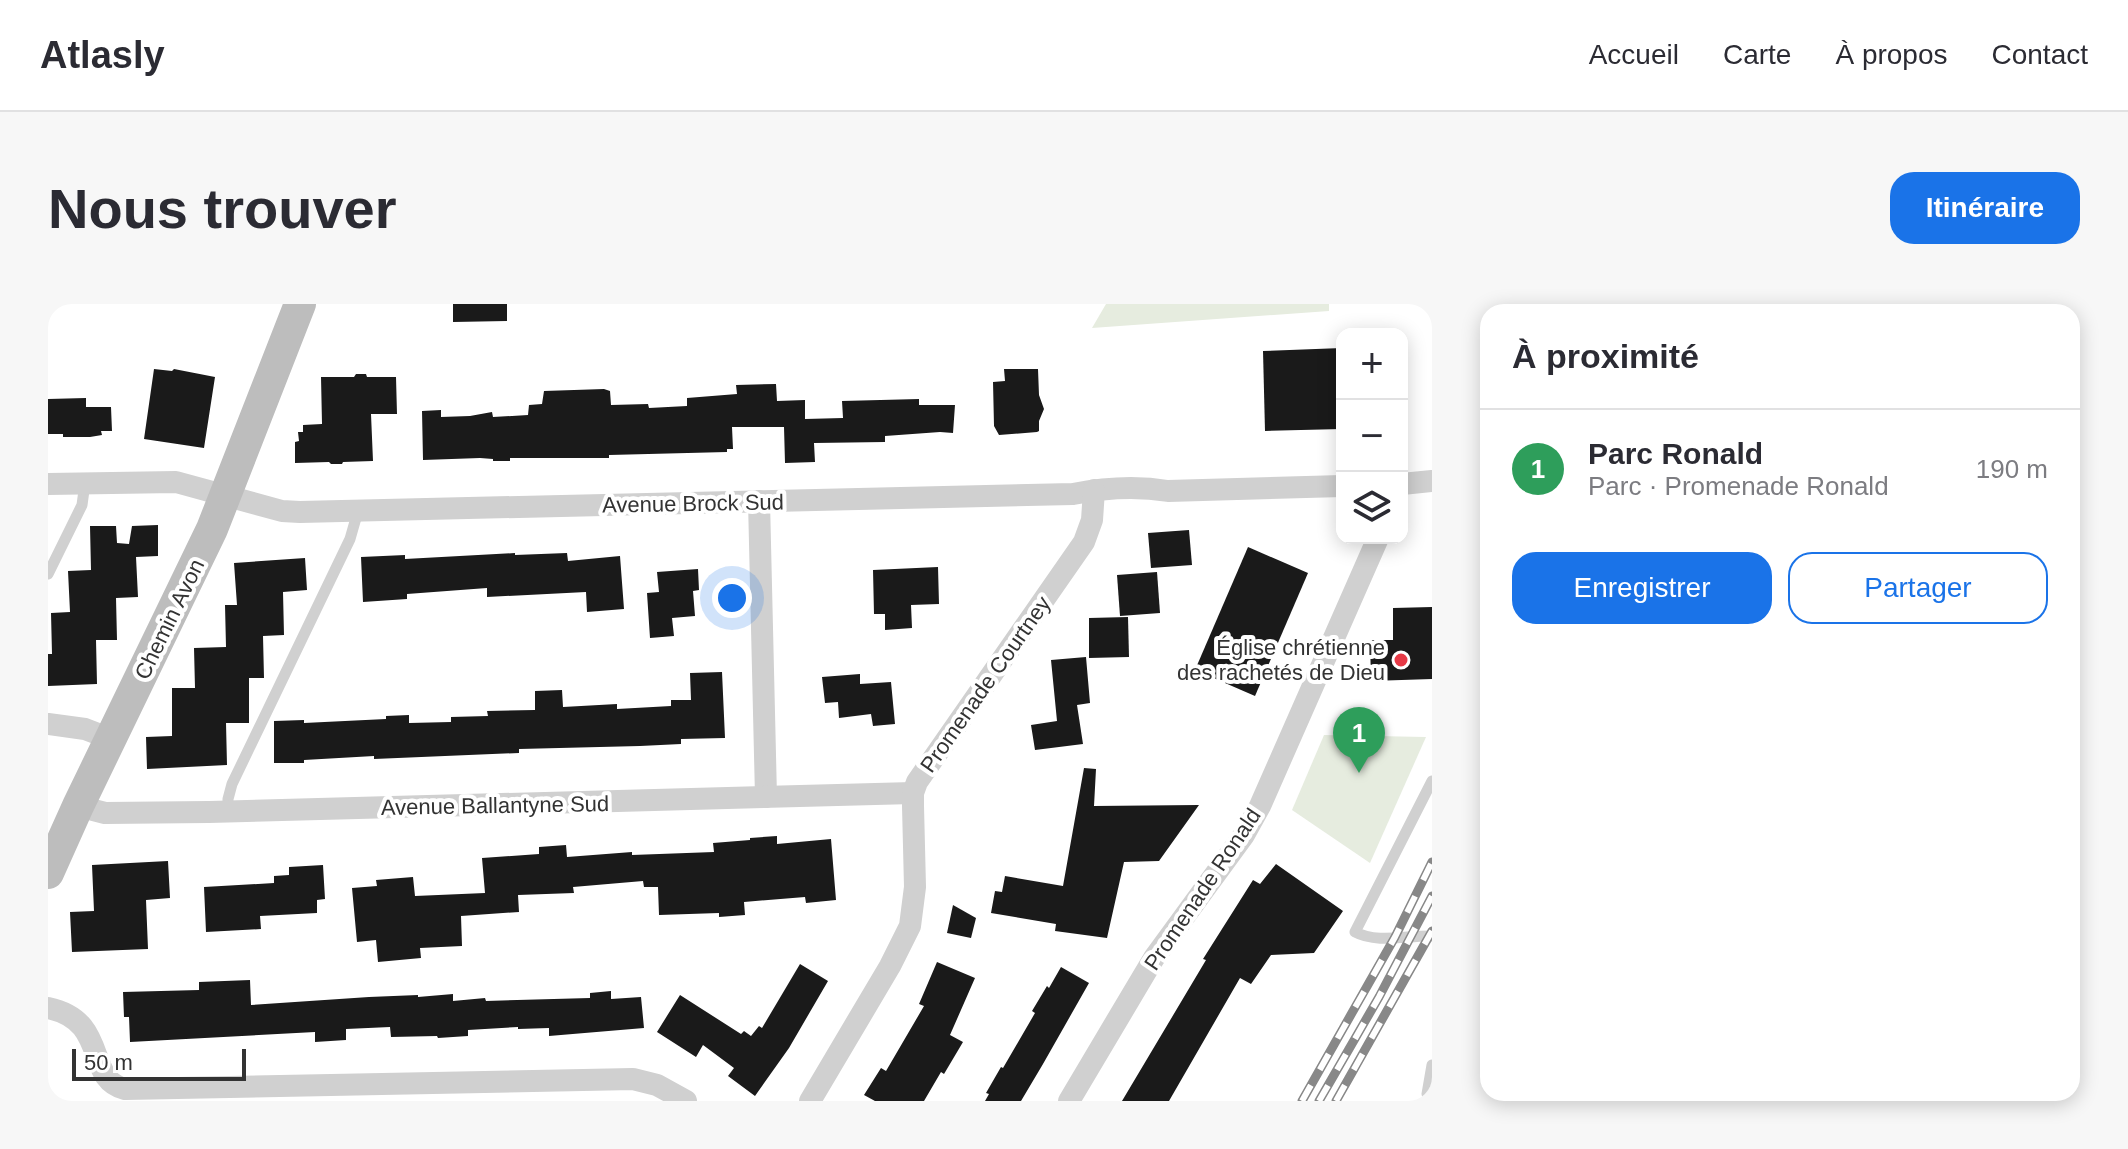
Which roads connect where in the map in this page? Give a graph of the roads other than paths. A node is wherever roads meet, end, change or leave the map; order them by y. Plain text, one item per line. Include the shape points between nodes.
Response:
1 (300, 304) edge
2 (1432, 481) edge
3 (85, 483) junction
4 (1408, 483) edge
5 (48, 484) edge
6 (1336, 486) edge
7 (1094, 490) junction
8 (226, 495) junction
9 (759, 501) junction
10 (358, 511) junction
11 (1375, 544) edge
12 (48, 574) edge
13 (48, 724) edge
14 (111, 739) junction
15 (1432, 781) edge
16 (913, 793) junction
17 (766, 797) junction
18 (78, 806) junction
19 (228, 811) junction
20 (48, 873) edge
21 (1432, 936) edge
22 (48, 1008) edge
23 (1432, 1065) edge
24 (399, 1092) edge
25 (1427, 1094) dead end
26 (686, 1101) edge
27 (810, 1101) edge
28 (1069, 1101) edge

1 - 8 main road, Chemin Avon
2 - 4 street
3 - 5 street, Avenue Brock Sud
3 - 8 street, Avenue Brock Sud via 176,482
3 - 12 lane via 82,505
6 - 7 street, Avenue Brock Sud
7 - 9 street, Avenue Brock Sud
7 - 16 street, Promenade Courtney via 1084,542
8 - 10 street, Avenue Brock Sud via 282,511
8 - 14 main road, Chemin Avon
9 - 10 street, Avenue Brock Sud
9 - 17 street
10 - 19 lane via 350,539 232,784
11 - 28 street, Promenade Ronald via 1260,806 1154,958
13 - 14 street
14 - 18 main road, Chemin Avon
15 - 21 lane via 1355,932 1376,938
16 - 17 street, Avenue Ballantyne Sud
16 - 27 street, Promenade Courtney via 915,887 910,926
17 - 19 street, Avenue Ballantyne Sud
18 - 19 street, Avenue Ballantyne Sud via 105,813
18 - 20 main road, Chemin Avon
22 - 24 street via 79,1022 105,1076 125,1089
23 - 25 lane
24 - 26 street via 633,1079

